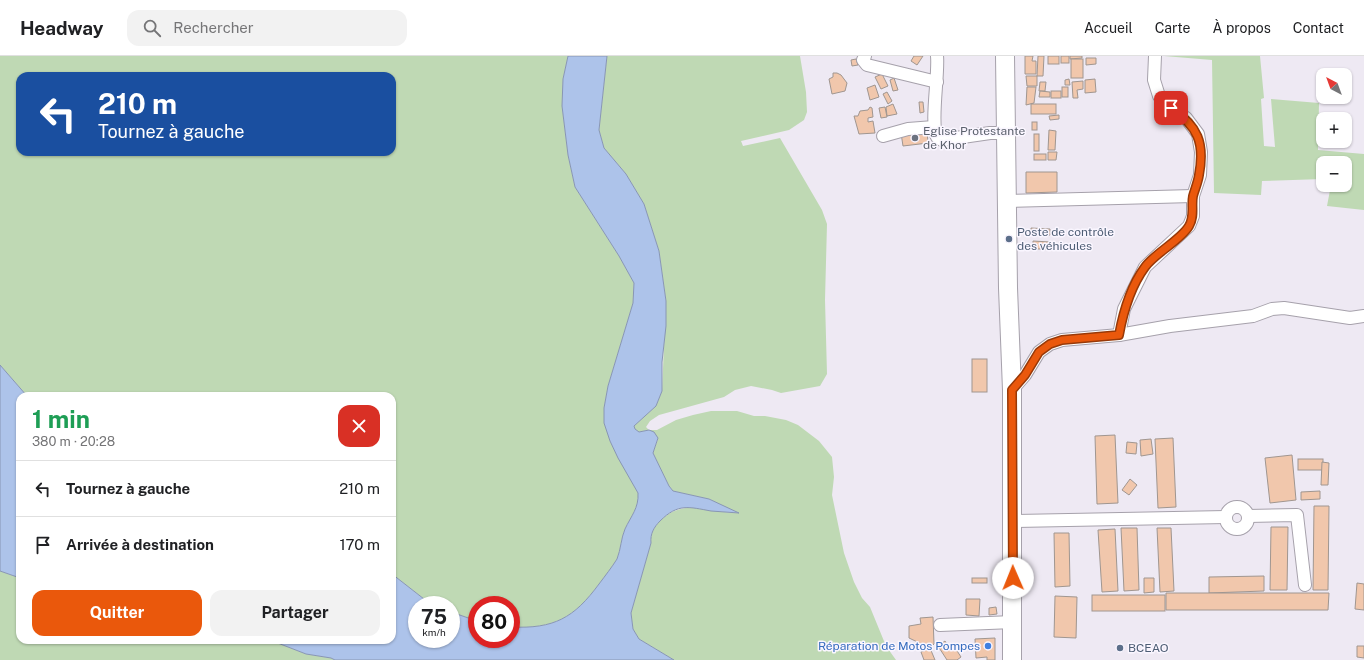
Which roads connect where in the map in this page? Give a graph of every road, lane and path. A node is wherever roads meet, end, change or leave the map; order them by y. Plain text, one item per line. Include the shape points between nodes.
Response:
1 (865, 56) edge
2 (937, 56) edge
3 (1005, 56) edge
4 (1155, 56) edge
5 (937, 82) junction
6 (934, 127) junction
7 (1006, 133) junction
8 (883, 136) dead end
9 (1193, 196) junction
10 (1007, 201) junction
11 (1364, 316) edge
12 (1119, 335) junction
13 (1012, 390) junction
14 (1012, 521) junction
15 (1305, 584) dead end
16 (1013, 622) junction
17 (940, 625) dead end
18 (1012, 660) edge

1 - 5 street via 867,65
2 - 5 street
3 - 7 highway
4 - 9 street via 1154,80 1159,96 1186,118 1198,134 1201,152 1200,175
5 - 6 street
6 - 7 street via 937,137 942,140
6 - 8 street via 908,129
7 - 10 highway
9 - 10 street
9 - 12 street via 1193,216 1189,226 1145,267 1124,309
10 - 13 highway
11 - 12 street via 1350,318 1278,309 1253,316
12 - 13 street via 1062,340 1050,344 1039,352
13 - 14 highway
14 - 15 street via 1226,517 1228,511 1236,507 1245,510 1248,516 1297,514
14 - 16 highway
16 - 17 street
16 - 18 highway

